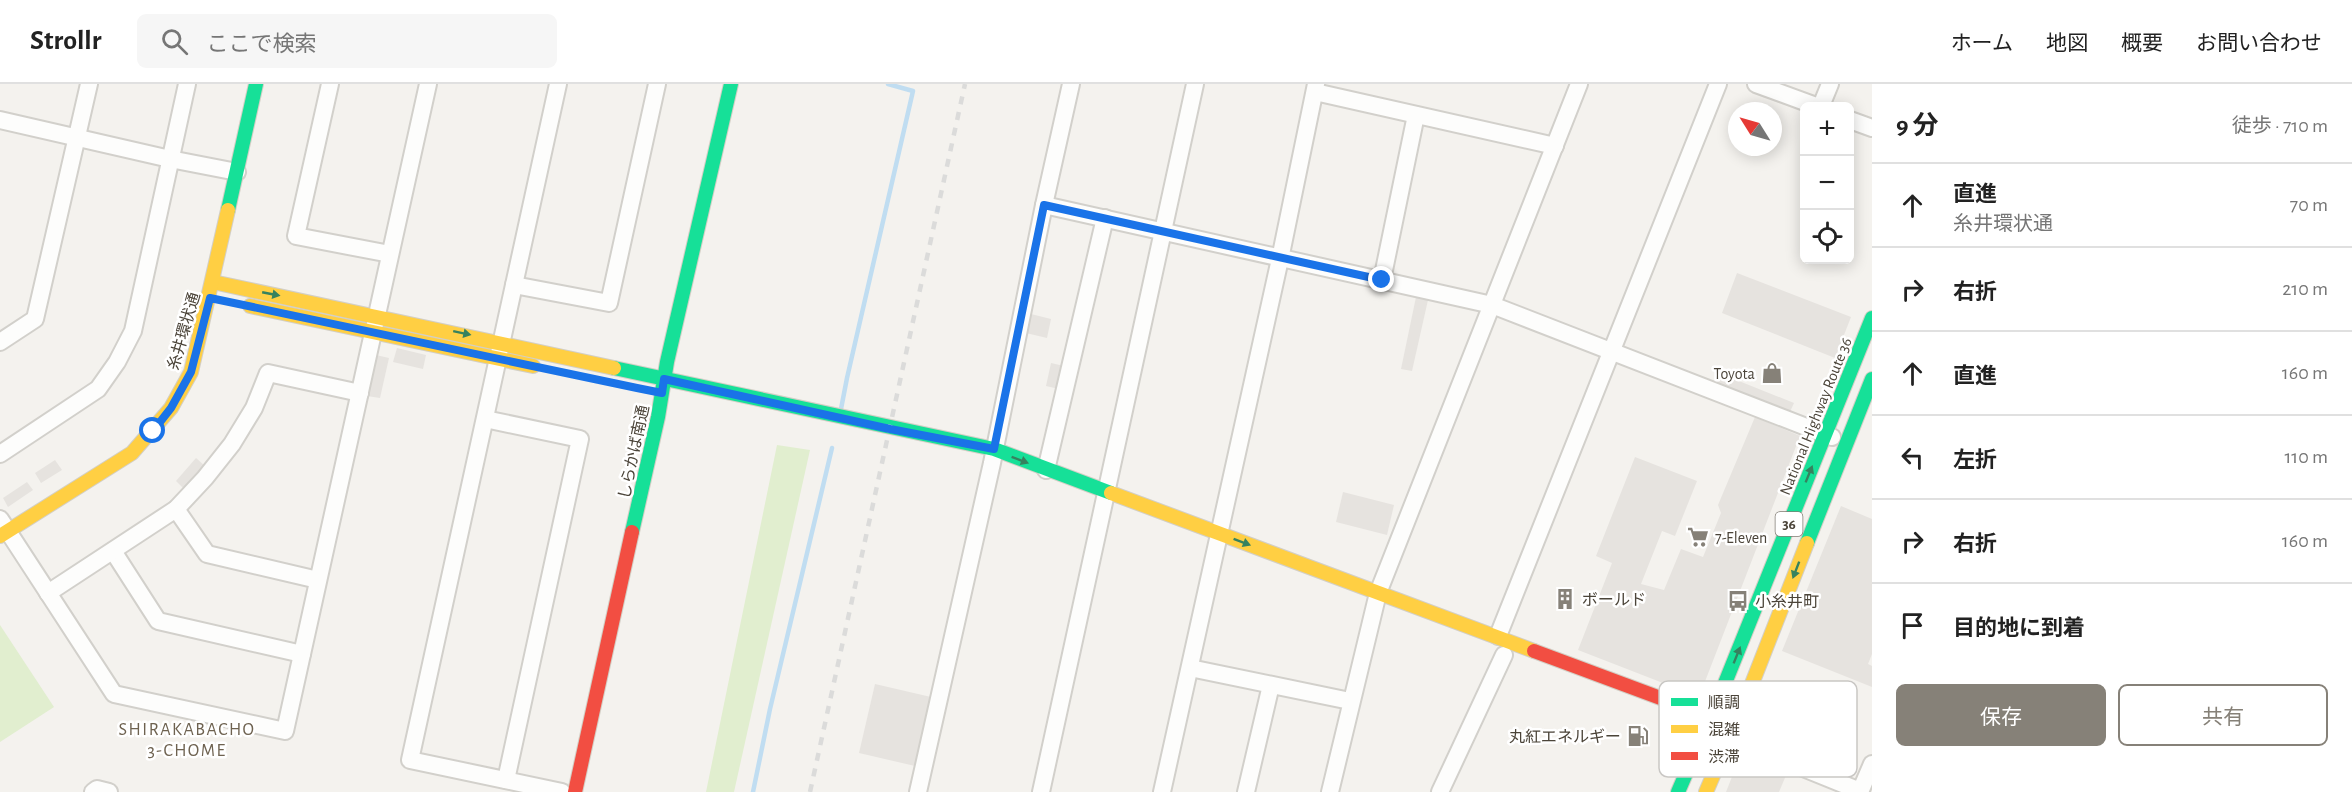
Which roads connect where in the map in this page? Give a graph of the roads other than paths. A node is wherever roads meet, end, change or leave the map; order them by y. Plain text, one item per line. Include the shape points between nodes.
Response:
1 (89, 84) edge
2 (187, 84) edge
3 (256, 84) edge
4 (330, 84) edge
5 (428, 84) edge
6 (558, 84) edge
7 (657, 84) edge
8 (731, 84) edge
9 (1071, 84) edge
10 (1195, 84) edge
11 (1579, 84) edge
12 (1718, 84) edge
13 (1756, 84) edge
14 (1830, 84) edge
15 (1315, 88) edge
16 (1804, 102) edge
17 (1823, 102) edge
18 (1416, 116) junction
19 (0, 120) edge
20 (1854, 121) edge
21 (1872, 128) edge
22 (77, 138) junction
23 (1555, 146) junction
24 (170, 159) junction
25 (237, 172) junction
26 (1044, 205) junction
27 (1105, 218) junction
28 (1162, 230) junction
29 (390, 255) junction
30 (1280, 259) junction
31 (1382, 280) junction
32 (213, 282) junction
33 (514, 285) junction
34 (241, 304) dead end
35 (1492, 305) junction
36 (377, 315) junction
37 (1872, 318) edge
38 (373, 332) junction
39 (0, 342) edge
40 (499, 350) junction
41 (1612, 351) junction
42 (544, 368) dead end
43 (1872, 379) edge
44 (666, 389) junction
45 (646, 390) dead end
46 (360, 393) junction
47 (485, 419) junction
48 (1825, 434) junction
49 (1846, 443) junction
50 (0, 454) edge
51 (959, 456) dead end
52 (993, 456) junction
53 (1046, 470) junction
54 (1105, 499) junction
55 (176, 509) junction
56 (1148, 522) dead end
57 (2, 529) edge
58 (1220, 546) junction
59 (113, 551) junction
60 (318, 580) junction
61 (48, 593) junction
62 (1377, 599) junction
63 (1498, 636) junction
64 (302, 654) junction
65 (1504, 655) junction
66 (1190, 668) junction
67 (1725, 681) edge
68 (1752, 681) edge
69 (1270, 685) junction
70 (1350, 701) junction
71 (1659, 703) edge
72 (1659, 707) edge
73 (1872, 764) edge
74 (1685, 777) edge
75 (1712, 777) edge
76 (1830, 777) edge
77 (506, 780) junction
78 (1860, 791) edge
79 (93, 792) edge
80 (109, 792) edge
81 (562, 792) edge
82 (575, 792) edge
83 (918, 792) edge
84 (1041, 792) edge
85 (1162, 792) edge
86 (1246, 792) edge
87 (1330, 792) edge
88 (1440, 792) edge
89 (1678, 792) edge
90 (1706, 792) edge

1 - 22 street
2 - 24 street
3 - 25 main road, 糸井環状通
4 - 29 street via 296,236
5 - 29 street
6 - 33 street
7 - 33 street via 609,303
8 - 44 main road, しらかば南通
9 - 26 street
10 - 28 street
11 - 23 street
12 - 41 street
13 - 16 street
14 - 17 street
15 - 18 street
15 - 30 street
18 - 23 street
18 - 31 street
19 - 22 street
20 - 21 street
22 - 24 street
22 - 39 street via 35,319
23 - 35 street
24 - 25 street
24 - 50 street via 133,331 117,362 98,389
25 - 32 main road, 糸井環状通
26 - 27 street
26 - 52 street
27 - 28 street
27 - 53 street
28 - 30 street
28 - 54 street
29 - 36 street
30 - 31 street
30 - 58 street
31 - 35 street
32 -> 36 main road
32 - 57 main road, 糸井環状通 via 215,299 191,372 153,431 132,453
33 - 40 street
34 - 38 main road
35 - 41 street
35 - 62 street
36 - 38 street
36 -> 40 main road
37 - 48 main road, National Highway Route 36 / 36
38 - 40 main road
38 - 46 street
40 - 42 main road
40 - 44 main road
40 - 47 street
41 - 48 street
41 - 63 street
43 - 49 main road, 36
44 - 45 main road
44 - 52 main road via 890,429
44 - 82 main road, しらかば南通
46 - 55 street via 267,372 254,408 232,444
46 - 60 street
47 - 77 street via 580,439
47 - 77 street via 410,760
48 - 49 street
67 -> 48 main road, National Highway Route 36 / 36
49 -> 68 main road, 36
51 - 52 main road
52 -> 53 main road
52 - 54 main road
52 - 83 street
53 - 54 main road
54 - 56 main road
54 - 58 main road
54 - 84 street
55 - 59 street
55 - 60 street via 207,554
57 - 61 street
58 - 62 main road
58 -> 62 main road
58 - 66 street
59 - 61 street
59 - 64 street via 158,621
60 - 64 street
61 - 64 street via 114,694 285,731
62 - 63 main road
62 - 65 main road
62 - 70 street
63 - 71 main road
65 - 72 main road
65 - 88 street
66 - 69 street
66 - 85 street
69 - 70 street
69 - 86 street
70 - 87 street
73 - 78 street
74 - 89 main road, National Highway Route 36 / 36
75 - 90 main road, 36
76 - 78 street
77 - 81 street
79 - 80 street

